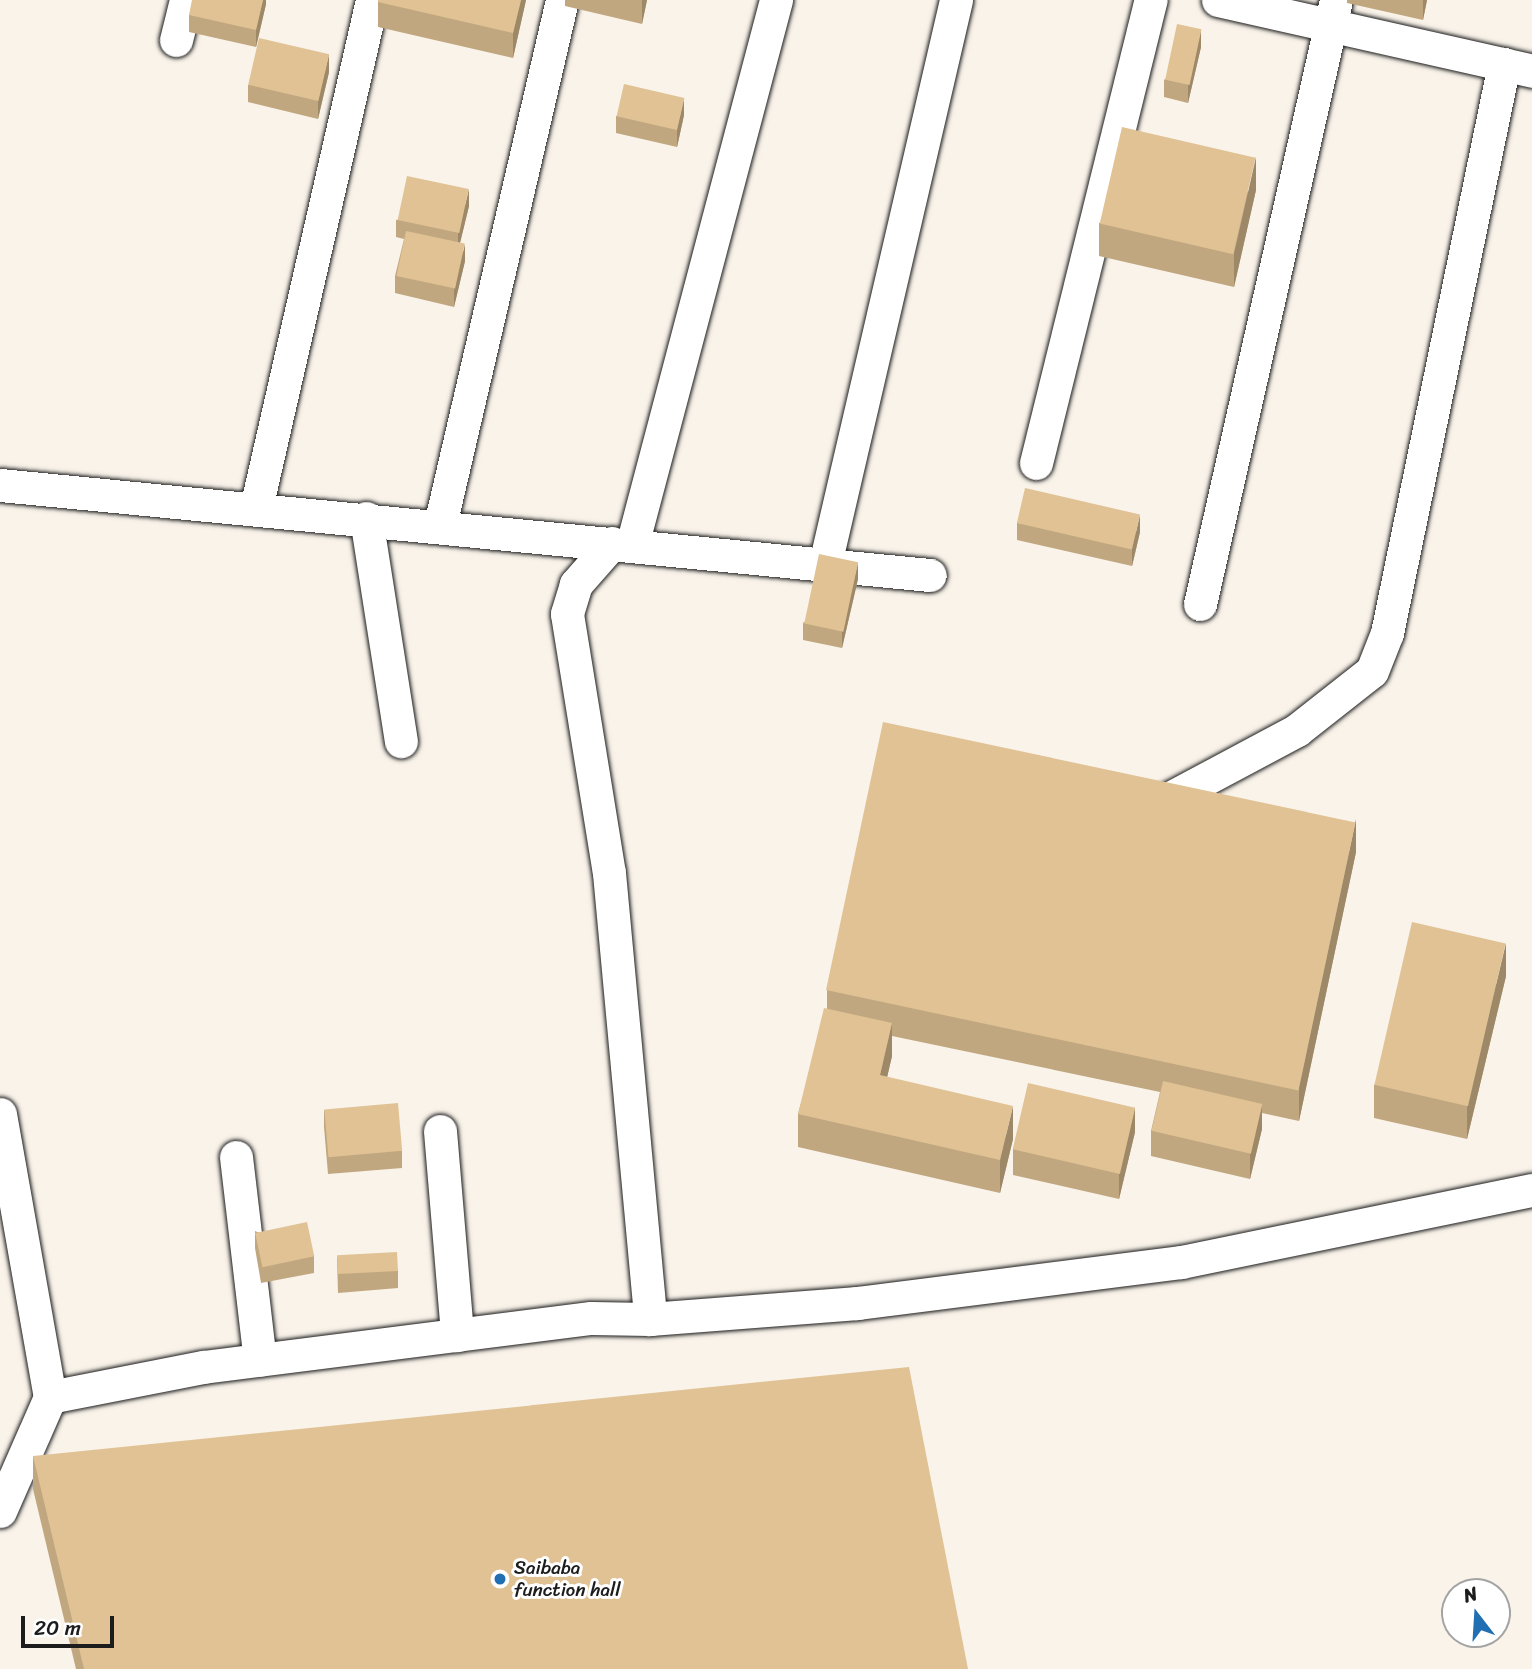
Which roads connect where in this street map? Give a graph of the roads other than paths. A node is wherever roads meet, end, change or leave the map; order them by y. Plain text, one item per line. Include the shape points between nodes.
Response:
1 (186, 0) edge
2 (372, 0) edge
3 (562, 0) edge
4 (776, 0) edge
5 (956, 0) edge
6 (1151, 0) edge
7 (1218, 0) edge
8 (1333, 13) edge
9 (177, 40) dead end
10 (1518, 68) edge
11 (1036, 463) dead end
12 (0, 485) edge
13 (256, 508) junction
14 (366, 518) junction
15 (440, 525) junction
16 (622, 544) junction
17 (825, 564) junction
18 (929, 575) dead end
19 (1200, 604) dead end
20 (401, 741) dead end
21 (1152, 807) edge
22 (0, 1114) edge
23 (440, 1132) dead end
24 (236, 1157) dead end
25 (1532, 1190) edge
26 (650, 1319) junction
27 (457, 1335) junction
28 (260, 1360) junction
29 (50, 1397) junction
30 (0, 1511) edge

1 - 9 street
2 - 13 street
3 - 15 street
4 - 16 street
5 - 17 street
6 - 11 street
7 - 8 street
8 - 10 street
8 - 19 street
10 - 21 street via 1387,633 1372,671 1297,730
12 - 13 street
13 - 14 street
14 - 15 street
14 - 20 street
15 - 16 street
16 - 17 street
16 - 26 street via 576,584 567,614 609,873
17 - 18 street
22 - 29 street
23 - 27 street
24 - 28 street
25 - 26 street via 1181,1262 857,1303
26 - 27 street via 591,1318
27 - 28 street
28 - 29 street
29 - 30 street

